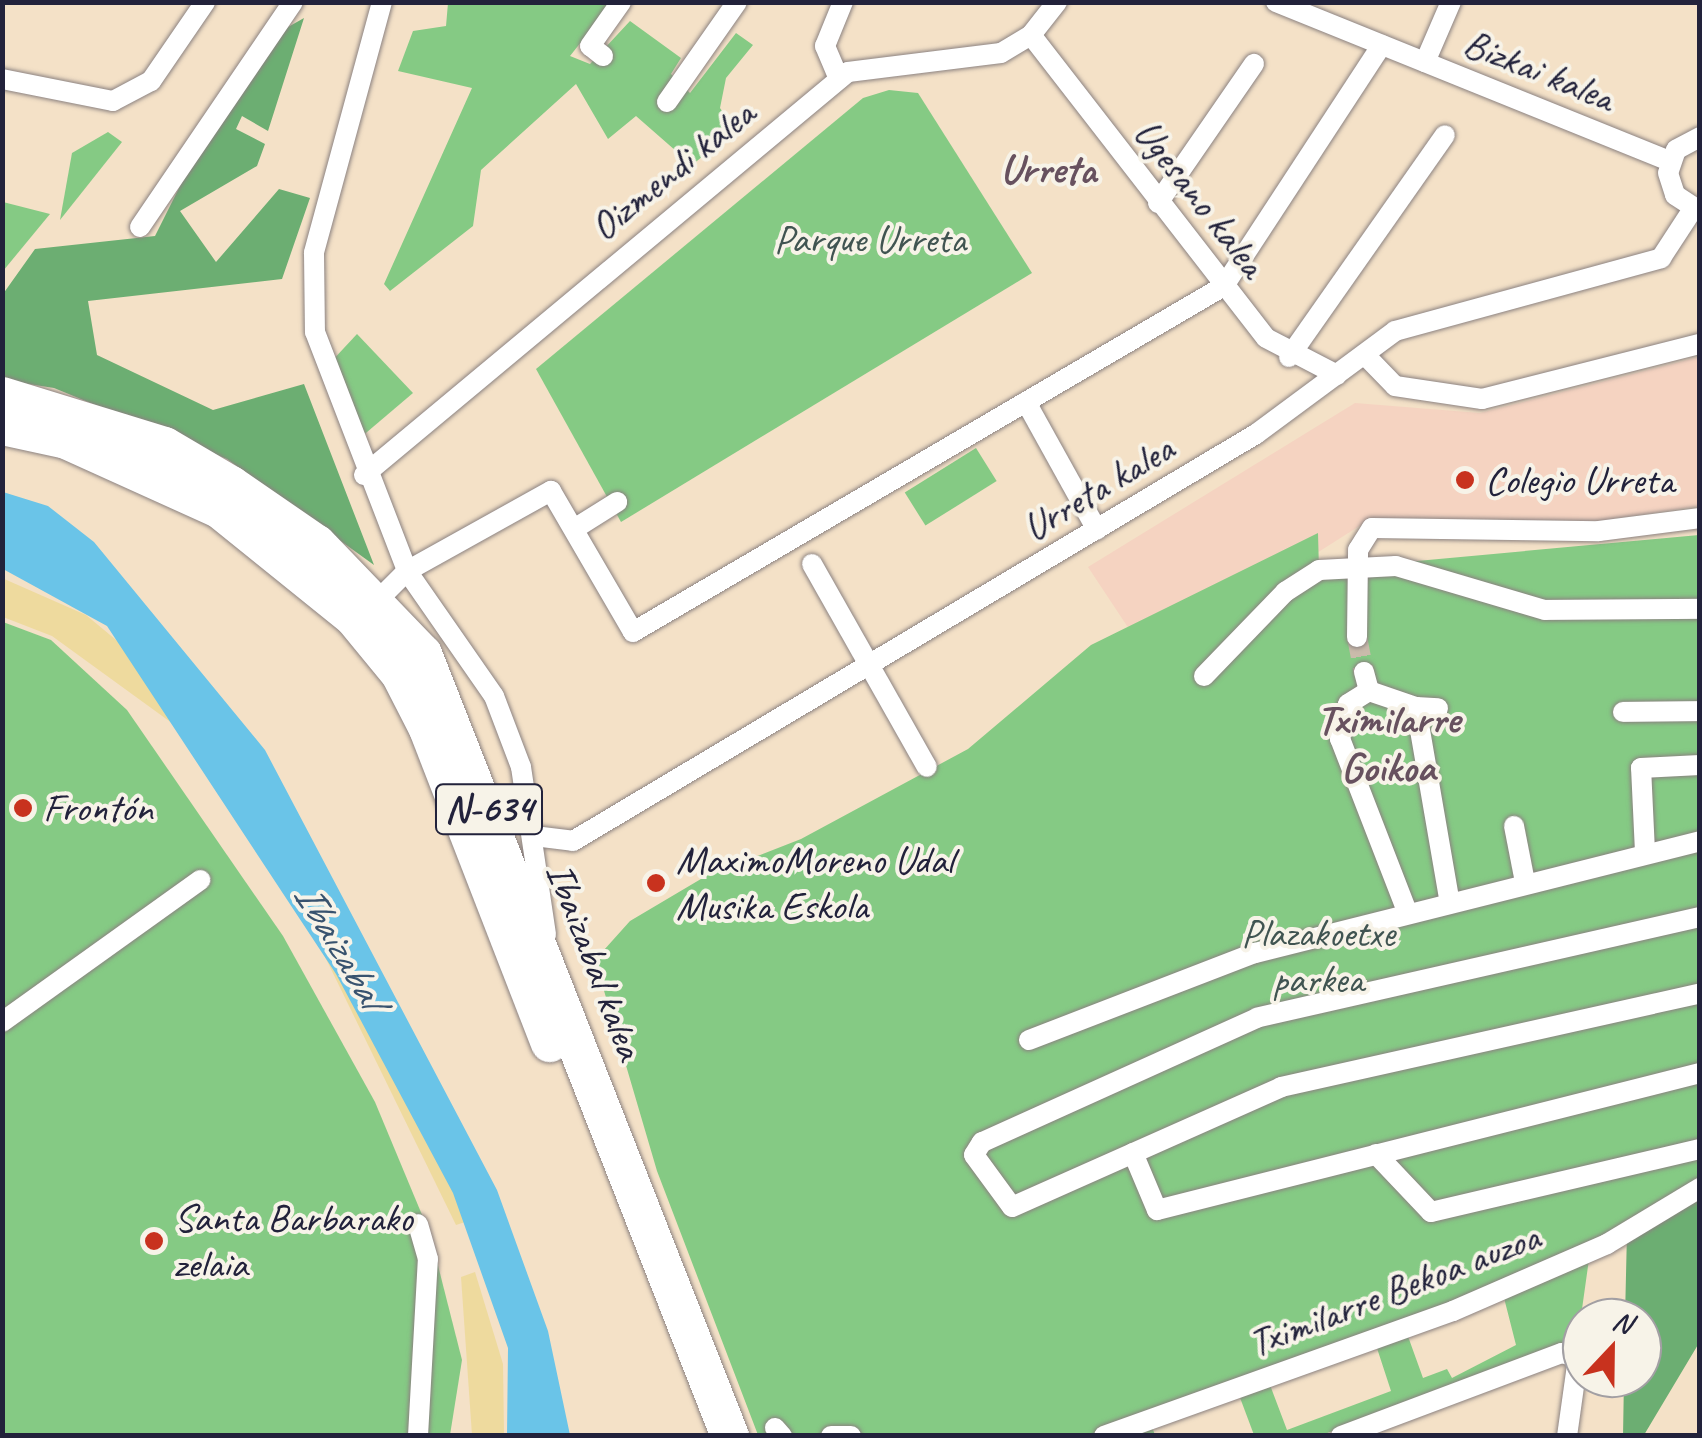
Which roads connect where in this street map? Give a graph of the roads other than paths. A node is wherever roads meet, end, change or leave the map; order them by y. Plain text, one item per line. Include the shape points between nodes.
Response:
1 (205, 2) edge
2 (293, 2) edge
3 (382, 2) edge
4 (621, 2) edge
5 (737, 2) edge
6 (843, 2) edge
7 (1056, 2) edge
8 (1276, 2) edge
9 (1451, 2) edge
10 (1031, 36) junction
11 (1382, 45) junction
12 (603, 56) dead end
13 (1426, 62) junction
14 (1254, 64) dead end
15 (2, 79) edge
16 (840, 79) junction
17 (667, 102) dead end
18 (1445, 136) dead end
19 (1700, 136) edge
20 (1670, 161) junction
21 (1158, 203) junction
22 (1696, 210) edge
23 (140, 226) dead end
24 (1224, 286) junction
25 (1700, 344) edge
26 (1366, 355) junction
27 (1290, 357) junction
28 (1337, 374) junction
29 (2, 396) edge
30 (1026, 402) junction
31 (2, 426) edge
32 (364, 476) junction
33 (616, 502) dead end
34 (1700, 518) edge
35 (574, 530) junction
36 (1097, 530) junction
37 (812, 564) dead end
38 (1356, 566) junction
39 (407, 571) junction
40 (377, 601) junction
41 (1700, 609) edge
42 (1357, 636) tunnel mouth
43 (870, 663) junction
44 (1204, 676) dead end
45 (1700, 711) edge
46 (1623, 712) dead end
47 (1700, 765) edge
48 (927, 767) dead end
49 (1514, 826) dead end
50 (534, 836) junction
51 (1700, 841) edge
52 (1645, 852) junction
53 (200, 880) dead end
54 (1524, 882) junction
55 (1450, 903) junction
56 (1408, 914) junction
57 (1700, 917) edge
58 (551, 970) junction
59 (1700, 993) edge
60 (2, 1022) edge
61 (1029, 1040) dead end
62 (1700, 1073) edge
63 (1700, 1149) edge
64 (1133, 1153) junction
65 (1376, 1154) junction
66 (1700, 1188) edge
67 (418, 1224) dead end
68 (418, 1436) edge
69 (702, 1436) edge
70 (730, 1436) edge
71 (832, 1436) edge
72 (851, 1436) edge
73 (1104, 1436) edge
74 (1341, 1436) edge
75 (1567, 1436) edge

1 - 15 street via 151,81 112,102
2 - 23 street
3 - 32 street via 314,253 311,300 322,365
4 - 12 street via 590,46
5 - 17 street
6 - 16 street via 825,46
7 - 10 street, Oizmendi kalea
8 - 11 street, Bizkai kalea
9 - 13 street
10 - 16 street, Oizmendi kalea via 972,62 872,65
10 - 21 street, Ugesano kalea
11 - 13 street, Bizkai kalea
11 - 24 street
13 - 20 street, Bizkai kalea
14 - 21 street
16 - 32 street, Oizmendi kalea
18 - 27 street
19 - 20 street
20 - 22 street via 1670,185
21 - 24 street, Ugesano kalea
22 - 26 street, Urreta kalea via 1661,258 1442,311
24 - 27 street, Ugesano kalea
24 - 30 street
25 - 26 street via 1482,399 1394,386
26 - 28 street, Urreta kalea
27 - 28 street, Ugesano kalea
28 - 36 street, Urreta kalea
29 - 40 highway, Ibaizabal kalea / N-634 via 165,446 316,544
30 - 35 street via 633,632
30 - 36 street
31 - 69 highway, Ibaizabal kalea / N-634 via 66,440 220,509 301,567 400,674
32 - 39 street
33 - 35 street
34 - 38 street via 1599,531 1390,524 1361,536
35 - 39 street via 552,491
36 - 43 street, Urreta kalea
37 - 43 street
38 - 41 street via 1433,573 1545,610
38 - 42 street
38 - 44 street via 1300,580
39 - 40 street
39 - 50 street via 494,696
40 - 58 highway, Ibaizabal kalea / N-634 via 422,654 456,723
43 - 48 street
43 - 50 street, Urreta kalea via 573,841
45 - 46 street
47 - 52 street via 1641,768
49 - 54 street
50 - 58 street
51 - 52 street
52 - 54 street
53 - 60 street
54 - 55 street
55 - 56 street
55 - 56 street via 1427,708 1367,682 1348,704 1340,739
56 - 61 street via 1202,970
57 - 64 street via 1257,1018 982,1142 974,1155 1012,1207
58 - 70 highway, Ibaizabal kalea / N-634
59 - 64 street via 1280,1086
62 - 65 street
63 - 65 street, Tximilarre Bekoa auzoa via 1431,1212
64 - 65 street via 1157,1210
66 - 73 street, Tximilarre Bekoa auzoa via 1606,1244 1453,1312
67 - 68 street via 428,1259
71 - 72 street
74 - 75 street via 1562,1353 1578,1358

